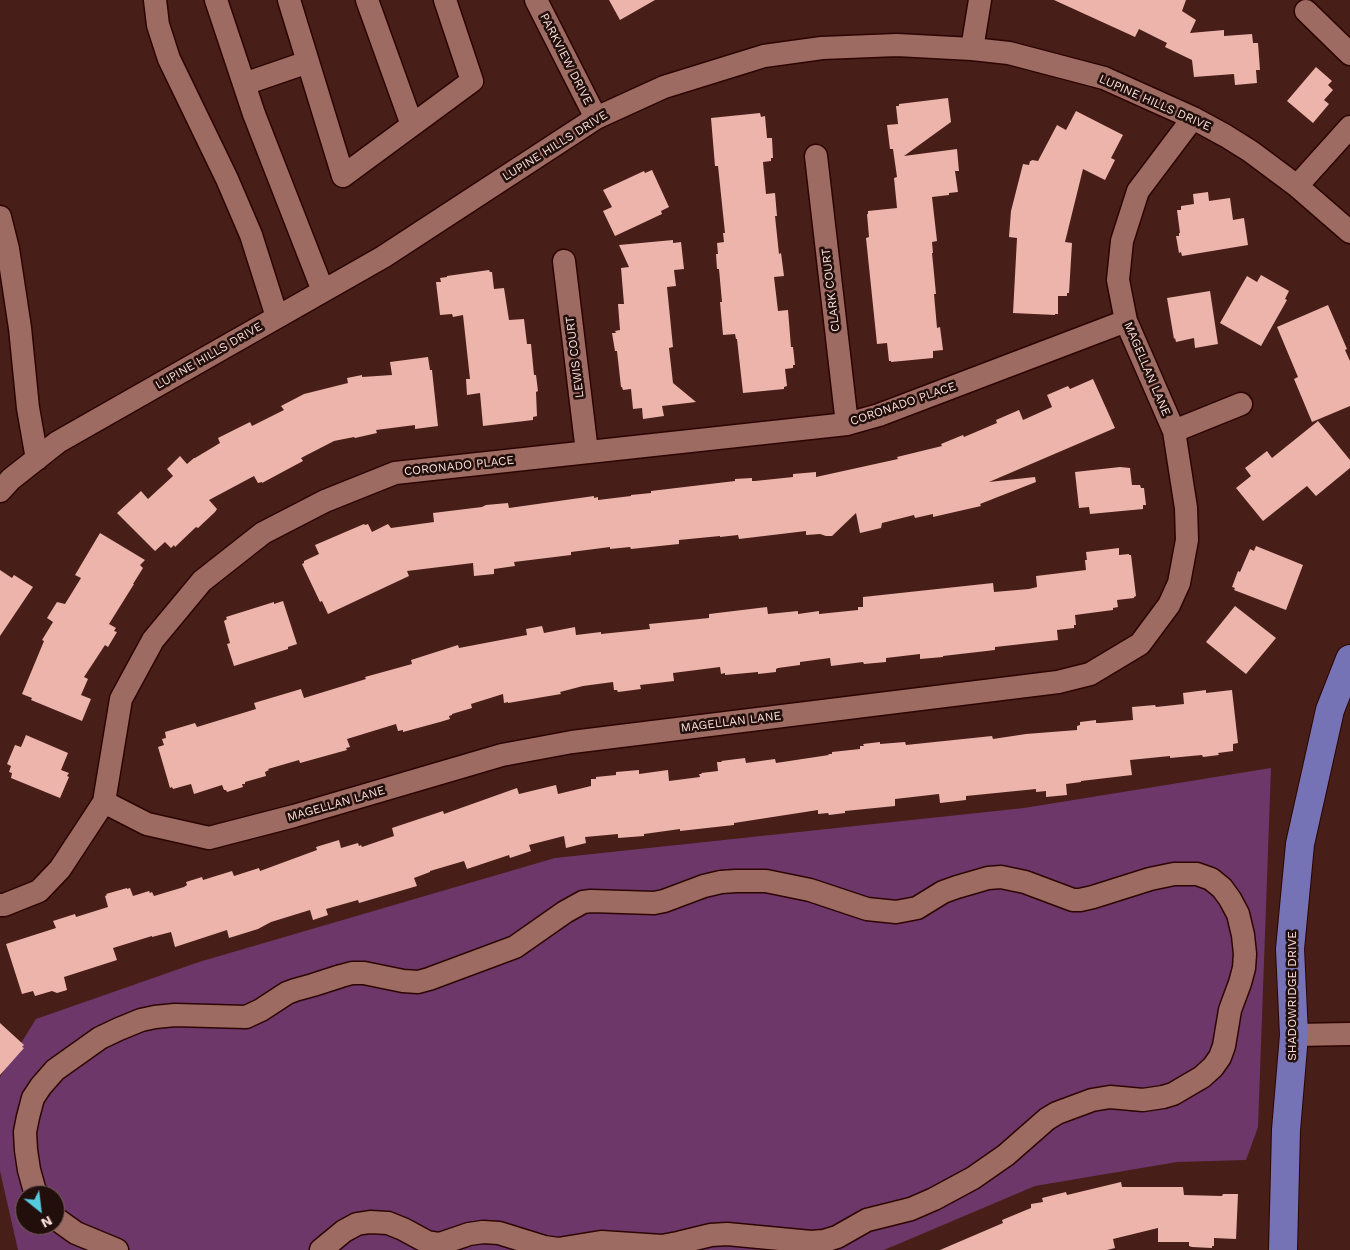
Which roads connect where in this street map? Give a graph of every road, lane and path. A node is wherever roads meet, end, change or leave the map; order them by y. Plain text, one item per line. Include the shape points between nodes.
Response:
1 (155, 0) edge
2 (216, 0) edge
3 (289, 0) edge
4 (367, 0) edge
5 (444, 0) edge
6 (536, 0) edge
7 (980, 0) edge
8 (1306, 11) dead end
9 (972, 49) junction
10 (1350, 54) edge
11 (308, 62) junction
12 (244, 84) junction
13 (596, 118) junction
14 (1193, 118) junction
15 (412, 125) junction
16 (1350, 127) edge
17 (816, 156) dead end
18 (1296, 186) junction
19 (0, 217) edge
20 (1350, 232) edge
21 (564, 261) dead end
22 (323, 291) junction
23 (277, 318) junction
24 (1126, 321) junction
25 (1242, 404) dead end
26 (847, 424) junction
27 (1174, 431) junction
28 (587, 452) junction
29 (37, 459) junction
30 (4, 481) edge
31 (1350, 659) edge
32 (104, 802) junction
33 (0, 905) edge
34 (1350, 1034) edge
35 (1294, 1035) junction
36 (33, 1185) edge
37 (65, 1225) edge
38 (117, 1250) edge
39 (321, 1250) edge
40 (1283, 1250) edge

1 - 23 street via 158,25 169,59 248,227
2 - 12 street
3 - 11 street
4 - 15 street
5 - 15 street via 472,81
6 - 13 street, PARKVIEW DRIVE
7 - 9 street
8 - 10 street
9 - 13 street, LUPINE HILLS DRIVE via 898,45 822,48 764,56 664,87
9 - 14 street, LUPINE HILLS DRIVE via 1008,53 1104,78
11 - 12 street
11 - 15 street via 343,176
12 - 22 street
13 - 22 street, LUPINE HILLS DRIVE via 383,257
14 - 18 street, LUPINE HILLS DRIVE via 1250,151
14 - 24 street, MAGELLAN LANE via 1138,191 1122,241 1118,280
16 - 18 street
17 - 26 street, CLARK COURT
18 - 20 street, LUPINE HILLS DRIVE
19 - 29 street via 8,249
21 - 28 street, LEWIS COURT
22 - 23 street, LUPINE HILLS DRIVE
23 - 29 street, LUPINE HILLS DRIVE via 58,442
24 - 26 street, CORONADO PLACE via 878,416
24 - 27 street, MAGELLAN LANE
25 - 27 street, MAGELLAN LANE
26 - 28 street, CORONADO PLACE
27 - 32 street, MAGELLAN LANE via 1186,508 1187,540 1179,583 1169,605 1140,644 1090,674 1058,682 528,750 209,838 147,824
28 - 32 street, CORONADO PLACE via 395,473 325,502 263,533 202,581 153,640 121,699
29 - 30 street, LUPINE HILLS DRIVE
31 - 35 main road, SHADOWRIDGE DRIVE via 1330,710 1300,844 1290,950
32 - 33 street, CORONADO PLACE via 60,869 39,891
34 - 35 street
35 - 40 main road, SHADOWRIDGE DRIVE via 1286,1130
36 - 39 street via 26,1150 33,1098 55,1070 119,1028 141,1020 175,1015 246,1016 262,1010 287,993 352,974 418,982 515,947 583,902 654,904 704,886 751,880 784,883 866,909 896,912 916,908 943,892 988,878 1025,882 1080,900 1150,879 1197,874 1222,888 1238,914 1243,935 1244,968 1230,1010 1220,1057 1202,1077 1163,1097 1142,1100 1110,1097 1056,1113 973,1178 911,1209 867,1220 837,1237 811,1242 727,1234 662,1246 600,1242 558,1249 499,1233 483,1232 440,1244 427,1242 388,1223 370,1222 344,1231
37 - 38 street

